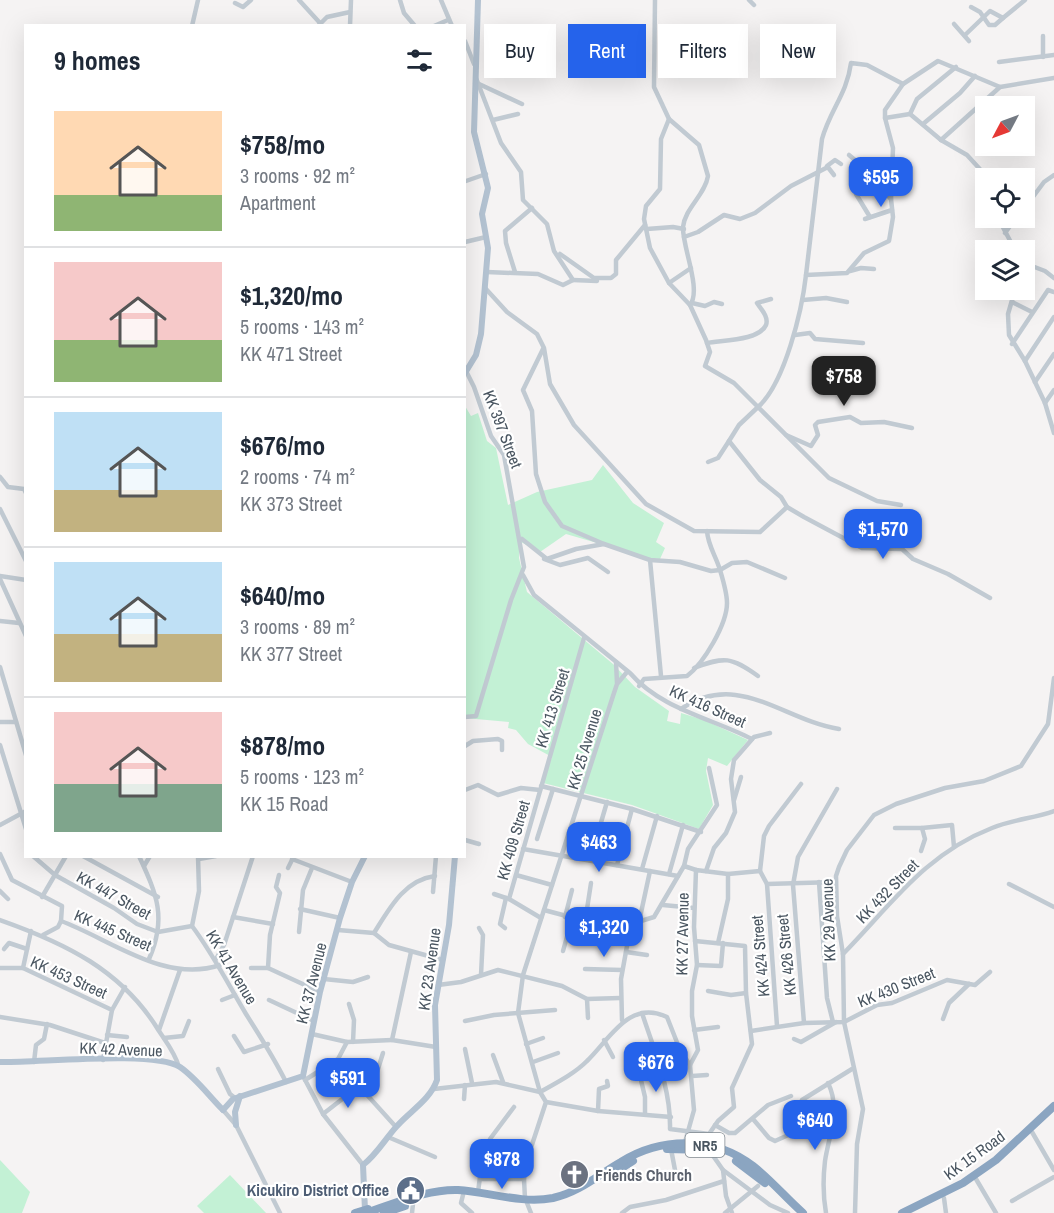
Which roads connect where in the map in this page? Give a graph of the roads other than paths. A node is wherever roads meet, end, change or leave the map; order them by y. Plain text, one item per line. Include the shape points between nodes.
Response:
1 (198, 0) edge
2 (251, 0) edge
3 (299, 0) edge
4 (351, 0) edge
5 (400, 0) edge
6 (441, 0) edge
7 (478, 0) edge
8 (655, 0) edge
9 (749, 0) edge
10 (754, 0) edge
11 (974, 0) edge
12 (1025, 0) edge
13 (234, 3) dead end
14 (350, 12) junction
15 (983, 17) junction
16 (1003, 18) junction
17 (448, 20) junction
18 (192, 24) edge
19 (319, 24) edge
20 (350, 24) edge
21 (413, 24) edge
22 (439, 24) edge
23 (451, 24) edge
24 (954, 24) dead end
25 (965, 35) junction
26 (1043, 36) dead end
27 (969, 41) dead end
28 (466, 43) edge
29 (1054, 55) edge
30 (1043, 57) junction
31 (999, 62) dead end
32 (475, 65) junction
33 (956, 66) junction
34 (475, 76) junction
35 (975, 76) junction
36 (1054, 78) edge
37 (479, 84) junction
38 (903, 84) junction
39 (1000, 87) junction
40 (522, 104) dead end
41 (518, 114) dead end
42 (910, 114) junction
43 (885, 118) junction
44 (669, 119) junction
45 (493, 120) junction
46 (923, 124) junction
47 (941, 140) junction
48 (849, 155) dead end
49 (841, 164) dead end
50 (826, 168) junction
51 (980, 168) edge
52 (892, 171) junction
53 (486, 174) junction
54 (817, 174) junction
55 (834, 175) dead end
56 (1054, 175) edge
57 (874, 179) junction
58 (466, 181) dead end
59 (1035, 194) edge
60 (891, 199) junction
61 (532, 208) junction
62 (892, 210) junction
63 (646, 227) junction
64 (1003, 228) edge
65 (1009, 228) edge
66 (684, 229) junction
67 (1005, 233) junction
68 (486, 237) junction
69 (684, 237) junction
70 (1009, 240) edge
71 (466, 242) edge
72 (554, 251) junction
73 (1035, 267) edge
74 (691, 268) junction
75 (874, 268) dead end
76 (850, 271) junction
77 (487, 272) junction
78 (515, 272) junction
79 (806, 274) junction
80 (1054, 278) edge
81 (602, 279) junction
82 (573, 280) junction
83 (669, 283) junction
84 (486, 289) junction
85 (1054, 292) edge
86 (771, 299) dead end
87 (803, 300) junction
88 (847, 302) dead end
89 (1012, 302) joint
90 (691, 304) junction
91 (722, 304) dead end
92 (1032, 312) junction
93 (1054, 318) edge
94 (795, 335) junction
95 (707, 343) junction
96 (863, 343) dead end
97 (1012, 344) junction
98 (543, 348) junction
99 (1054, 354) edge
100 (1025, 361) junction
101 (466, 370) edge
102 (466, 374) edge
103 (1035, 382) junction
104 (1054, 390) edge
105 (1045, 403) junction
106 (758, 407) junction
107 (912, 428) dead end
108 (1054, 432) edge
109 (784, 434) junction
110 (729, 441) junction
111 (708, 462) dead end
112 (0, 477) edge
113 (24, 489) edge
114 (901, 505) dead end
115 (787, 507) junction
116 (0, 509) edge
117 (708, 531) junction
118 (521, 539) junction
119 (604, 544) junction
120 (24, 557) edge
121 (542, 557) junction
122 (650, 560) junction
123 (720, 570) junction
124 (608, 572) dead end
125 (523, 575) junction
126 (0, 577) edge
127 (785, 578) dead end
128 (24, 580) edge
129 (990, 598) dead end
130 (0, 621) edge
131 (20, 623) junction
132 (24, 632) edge
133 (584, 638) junction
134 (616, 662) junction
135 (0, 667) edge
136 (694, 668) junction
137 (627, 672) junction
138 (661, 676) junction
139 (758, 676) dead end
140 (1054, 678) edge
141 (617, 684) junction
142 (639, 686) junction
143 (681, 709) junction
144 (466, 717) edge
145 (0, 722) edge
146 (16, 722) junction
147 (839, 729) dead end
148 (770, 734) dead end
149 (752, 739) junction
150 (0, 745) edge
151 (466, 745) edge
152 (24, 748) edge
153 (502, 750) dead end
154 (709, 768) dead end
155 (741, 777) dead end
156 (801, 784) dead end
157 (541, 788) junction
158 (553, 789) junction
159 (837, 789) dead end
160 (466, 790) edge
161 (582, 796) junction
162 (734, 800) junction
163 (607, 802) junction
164 (632, 809) junction
165 (1054, 811) edge
166 (24, 813) edge
167 (657, 816) junction
168 (0, 825) edge
169 (683, 825) junction
170 (895, 828) dead end
171 (921, 828) junction
172 (701, 832) junction
173 (537, 839) dead end
174 (466, 840) edge
175 (479, 844) dead end
176 (954, 847) junction
177 (524, 849) junction
178 (921, 851) dead end
179 (0, 854) edge
180 (563, 855) junction
181 (35, 858) edge
182 (65, 858) edge
183 (87, 858) edge
184 (140, 858) edge
185 (149, 858) edge
186 (198, 858) edge
187 (252, 858) edge
188 (293, 858) edge
189 (364, 858) edge
190 (436, 858) edge
191 (454, 858) edge
192 (590, 860) junction
193 (617, 865) junction
194 (144, 866) junction
195 (684, 866) junction
196 (288, 868) dead end
197 (312, 868) junction
198 (642, 869) junction
199 (696, 870) junction
200 (650, 871) junction
201 (706, 871) junction
202 (760, 871) junction
203 (669, 874) junction
204 (729, 874) junction
205 (55, 875) junction
206 (279, 875) dead end
207 (516, 875) junction
208 (435, 876) junction
209 (678, 876) junction
210 (352, 882) junction
211 (819, 882) junction
212 (836, 882) junction
213 (591, 883) dead end
214 (767, 884) junction
215 (1009, 884) dead end
216 (552, 885) junction
217 (793, 885) junction
218 (572, 890) dead end
219 (0, 891) edge
220 (433, 892) dead end
221 (494, 894) dead end
222 (42, 897) junction
223 (158, 897) junction
224 (507, 898) junction
225 (8, 899) dead end
226 (663, 905) junction
227 (1054, 907) edge
228 (694, 908) junction
229 (300, 909) junction
230 (544, 910) junction
231 (233, 917) junction
232 (565, 917) junction
233 (340, 918) junction
234 (541, 918) junction
235 (573, 919) junction
236 (0, 920) edge
237 (61, 921) junction
238 (585, 922) junction
239 (639, 922) junction
240 (273, 924) junction
241 (631, 924) junction
242 (192, 926) junction
243 (479, 928) dead end
244 (505, 928) dead end
245 (338, 930) junction
246 (31, 931) junction
247 (158, 932) junction
248 (298, 932) dead end
249 (374, 933) junction
250 (43, 935) junction
251 (695, 941) junction
252 (721, 943) junction
253 (4, 949) dead end
254 (27, 949) junction
255 (563, 951) dead end
256 (411, 952) junction
257 (626, 952) junction
258 (843, 954) junction
259 (647, 955) dead end
260 (149, 959) junction
261 (216, 959) junction
262 (443, 960) junction
263 (220, 965) junction
264 (697, 965) junction
265 (0, 968) edge
266 (23, 968) junction
267 (251, 968) dead end
268 (268, 968) junction
269 (585, 969) dead end
270 (180, 970) junction
271 (622, 970) junction
272 (990, 972) dead end
273 (481, 975) junction
274 (523, 975) junction
275 (368, 977) dead end
276 (324, 980) junction
277 (969, 984) junction
278 (438, 985) junction
279 (125, 987) junction
280 (708, 991) dead end
281 (320, 992) junction
282 (746, 993) junction
283 (235, 995) junction
284 (620, 998) junction
285 (587, 999) junction
286 (222, 1000) dead end
287 (269, 1000) dead end
288 (349, 1004) dead end
289 (112, 1010) junction
290 (555, 1010) dead end
291 (642, 1012) junction
292 (518, 1013) junction
293 (0, 1017) edge
294 (588, 1018) dead end
295 (943, 1019) dead end
296 (622, 1020) junction
297 (189, 1021) dead end
298 (314, 1021) junction
299 (465, 1021) dead end
300 (835, 1022) junction
301 (844, 1022) junction
302 (804, 1023) junction
303 (47, 1024) junction
304 (777, 1026) junction
305 (718, 1027) dead end
306 (159, 1030) junction
307 (694, 1030) junction
308 (751, 1031) junction
309 (312, 1034) junction
310 (106, 1035) junction
311 (234, 1036) dead end
312 (127, 1037) dead end
313 (164, 1038) junction
314 (543, 1038) dead end
315 (795, 1039) dead end
316 (392, 1040) junction
317 (604, 1040) junction
318 (350, 1042) junction
319 (105, 1043) junction
320 (268, 1044) junction
321 (526, 1044) junction
322 (436, 1047) junction
323 (465, 1049) dead end
324 (383, 1053) dead end
325 (558, 1053) dead end
326 (493, 1055) dead end
327 (614, 1057) dead end
328 (103, 1060) junction
329 (0, 1062) edge
330 (532, 1062) junction
331 (34, 1063) junction
332 (690, 1065) junction
333 (179, 1067) junction
334 (218, 1069) dead end
335 (852, 1069) junction
336 (707, 1074) dead end
337 (640, 1076) dead end
338 (692, 1076) junction
339 (304, 1078) junction
340 (607, 1081) dead end
341 (503, 1082) junction
342 (286, 1083) junction
343 (472, 1083) junction
344 (828, 1083) junction
345 (465, 1085) junction
346 (359, 1086) junction
347 (434, 1089) junction
348 (540, 1092) junction
349 (791, 1096) dead end
350 (236, 1097) junction
351 (464, 1099) dead end
352 (213, 1100) junction
353 (802, 1100) dead end
354 (546, 1102) junction
355 (1054, 1106) edge
356 (514, 1107) dead end
357 (223, 1110) junction
358 (598, 1111) junction
359 (1054, 1112) edge
360 (323, 1114) junction
361 (645, 1114) junction
362 (671, 1117) junction
363 (753, 1119) junction
364 (236, 1125) junction
365 (715, 1125) junction
366 (396, 1127) junction
367 (688, 1131) junction
368 (795, 1132) dead end
369 (1032, 1132) junction
370 (388, 1137) junction
371 (684, 1145) junction
372 (671, 1148) junction
373 (509, 1149) dead end
374 (709, 1150) junction
375 (435, 1157) dead end
376 (484, 1161) junction
377 (507, 1161) junction
378 (526, 1163) junction
379 (363, 1165) junction
380 (675, 1170) dead end
381 (723, 1170) junction
382 (1054, 1170) edge
383 (1054, 1177) edge
384 (481, 1179) junction
385 (524, 1179) junction
386 (976, 1179) junction
387 (724, 1181) junction
388 (758, 1186) dead end
389 (478, 1192) junction
390 (751, 1192) junction
391 (463, 1195) junction
392 (944, 1198) junction
393 (526, 1201) junction
394 (1012, 1202) dead end
395 (412, 1204) junction
396 (383, 1210) edge
397 (365, 1211) edge
398 (731, 1211) edge
399 (469, 1212) edge
400 (280, 1213) edge
401 (355, 1213) edge
402 (412, 1213) edge
403 (531, 1213) edge
404 (622, 1213) edge
405 (725, 1213) edge
406 (788, 1213) edge
407 (796, 1213) edge
408 (803, 1213) edge
409 (826, 1213) edge
410 (855, 1213) edge
411 (902, 1213) edge
412 (914, 1213) edge
413 (946, 1213) edge
414 (996, 1213) edge

1 - 18 street
2 - 13 street via 243,7
3 - 19 street
4 - 14 street
5 - 21 street
6 - 17 street
7 - 32 main road
8 - 44 street via 654,87
9 - 10 street via 754,5
11 - 15 street via 972,7
12 - 16 street
14 - 19 street via 332,15
14 - 20 street
15 - 16 street via 990,11
15 - 16 street via 989,25
15 - 25 street
17 - 22 street
17 - 23 street
24 - 25 street
25 - 27 street
26 - 30 street
28 - 32 street
29 - 30 street
30 - 31 street
32 - 34 main road
33 - 35 street
33 - 38 street via 938,61
33 - 42 street via 917,99
34 - 37 street
34 - 53 main road via 476,145
35 - 39 street
35 - 46 street
36 - 39 street
37 - 40 street
37 - 45 street
38 - 43 street via 891,99
38 - 54 street via 867,65 852,62 844,93 826,123
39 - 47 street
41 - 45 street
42 - 43 street
42 - 46 street
43 - 52 street via 893,148
44 - 63 street via 660,151 660,189 646,206
44 - 66 street via 697,142 708,176 686,217
45 - 61 street via 501,143 521,172 523,200
46 - 47 street
47 - 51 street
48 - 57 street
49 - 50 street via 835,160
50 - 54 street
50 - 55 street
52 - 57 street via 886,167
52 - 60 street
53 - 58 street
53 - 68 main road via 487,197 482,214
54 - 69 street via 791,186 755,213 740,219 724,215
54 - 79 street
56 - 59 street
57 - 60 street
57 - 62 street via 856,194 868,218
60 - 62 street
61 - 72 street via 547,224
61 - 78 street via 505,231
62 - 76 street via 888,243 864,253
63 - 66 street
63 - 81 street via 616,260 614,276
63 - 83 street via 650,248
64 - 67 street
65 - 67 street
66 - 69 street
67 - 70 street
68 - 71 street
68 - 77 main road
69 - 74 street
72 - 81 street via 594,278
72 - 82 street
73 - 80 street
74 - 83 street
74 - 90 street
75 - 76 street
76 - 79 street
77 - 78 street
77 - 84 main road
78 - 82 street via 538,274 564,285
79 - 87 street
81 - 82 street
83 - 90 street
84 - 98 street via 513,316 530,326
84 - 101 main road via 476,355
85 - 92 street via 1048,290
86 - 95 street via 757,303 766,318 763,328 737,341
87 - 88 street via 826,298
87 - 94 street
89 - 92 street
89 - 97 street via 1007,328
90 - 91 street
90 - 95 street
92 - 97 street
93 - 100 street
94 - 96 street via 810,333 815,339
94 - 106 street via 768,396
95 - 106 street via 710,352 706,368 734,383
97 - 100 street
98 - 117 street via 550,384 574,425 633,492 675,522 694,531
98 - 119 street via 523,390 532,411 539,483 548,507 562,526
99 - 103 street
100 - 103 street
102 - 118 street, KK 397 Street via 491,436 504,455
103 - 105 street
104 - 105 street
105 - 108 street
106 - 109 street
106 - 110 street
107 - 109 street via 884,422 861,423 850,417 818,422 818,435 811,446
109 - 114 street via 829,478 878,501
110 - 111 street via 718,458
110 - 115 street via 753,473
112 - 113 street via 8,487
115 - 117 street via 760,532
115 - 129 street via 862,548 902,549 913,559
116 - 120 street
117 - 123 street via 708,542
118 - 121 street
118 - 125 street, KK 397 Street
119 - 121 street
119 - 122 street
121 - 124 street via 560,565 588,558
122 - 123 street
122 - 138 street
123 - 127 street via 732,563 747,562
123 - 136 street via 726,610 712,644
125 - 133 street via 534,595
125 - 144 street via 511,600 476,716
126 - 128 street
126 - 131 street
130 - 131 street
131 - 132 street
133 - 134 street
133 - 157 street, KK 413 Street
134 - 137 street
134 - 141 street, KK 25 Avenue
135 - 146 street
136 - 138 street via 684,677
136 - 139 street via 732,659
137 - 141 street, KK 25 Avenue
137 - 142 street, KK 416 Street
138 - 142 street via 644,679
140 - 212 street, KK 29 Avenue via 1050,720 1021,766 984,781 945,788 896,804 874,815 843,858
141 - 161 street, KK 25 Avenue
142 - 143 street, KK 416 Street
143 - 147 street via 710,695 736,694 777,706 805,721
143 - 149 street, KK 416 Street
145 - 146 street
146 - 152 street
148 - 149 street
149 - 162 street via 733,765
150 - 166 street
151 - 153 street via 498,739 502,741
154 - 172 street via 717,805
155 - 162 street
156 - 202 street via 764,836
157 - 158 street
157 - 160 street via 509,790 498,795 478,785
157 - 177 street, KK 409 Street
158 - 161 street
158 - 173 street
159 - 217 street, KK 426 Street via 802,848
161 - 163 street
161 - 180 street, KK 25 Avenue
162 - 201 street via 735,812
163 - 164 street
163 - 192 street
164 - 167 street
164 - 193 street
165 - 176 street, KK 432 Street via 992,828
166 - 168 street
167 - 169 street
167 - 198 street
169 - 172 street
169 - 203 street
170 - 171 street
171 - 176 street via 952,825
171 - 178 street via 925,839
172 - 195 street via 688,849
174 - 175 street
176 - 258 street, KK 432 Street via 899,891
177 - 180 street
177 - 207 street, KK 409 Street
179 - 222 street, KK 445 Street via 12,880
180 - 192 street
180 - 216 street, KK 25 Avenue
181 - 205 street, KK 447 Street
182 - 205 street
183 - 223 street
184 - 194 street
185 - 194 street
186 - 242 street, KK 41 Avenue via 199,891
187 - 231 street
188 - 196 street
188 - 197 street
189 - 210 main road, KK 37 Avenue
190 - 208 street
191 - 262 main road, KK 23 Avenue
192 - 193 street
193 - 198 street
194 - 223 street
195 - 199 street
195 - 209 street
197 - 210 street
197 - 229 street
198 - 200 street
199 - 201 street, KK 27 Avenue
199 - 228 street, KK 27 Avenue
200 - 203 street
200 - 239 street
201 - 204 street, KK 27 Avenue
202 - 204 street, KK 27 Avenue
202 - 214 street
203 - 209 street
204 - 252 street
205 - 222 street
205 - 247 street, KK 447 Street via 129,920
206 - 240 street via 276,887 280,893
207 - 216 street
207 - 224 street, KK 409 Street
208 - 220 street
208 - 249 street via 406,888
209 - 226 street
210 - 233 main road, KK 37 Avenue
211 - 212 street
211 - 217 street
211 - 300 street via 827,998
212 - 258 street, KK 29 Avenue
213 - 238 street
214 - 217 street
214 - 304 street, KK 424 Street
215 - 227 street
216 - 230 street, KK 25 Avenue
217 - 302 street, KK 426 Street
218 - 232 street
219 - 225 street
221 - 224 street
222 - 237 street, KK 445 Street via 62,906
223 - 247 street
224 - 234 street, KK 409 Street
224 - 244 street via 500,924
226 - 228 street
226 - 239 street via 654,917
228 - 251 street, KK 27 Avenue
229 - 233 street
229 - 248 street
230 - 232 street
230 - 234 street, KK 25 Avenue
231 - 240 street
231 - 261 street
232 - 235 street
233 - 245 main road, KK 37 Avenue
234 - 274 street, KK 25 Avenue
235 - 238 street
235 - 255 street
236 - 246 street
237 - 250 street
237 - 260 street, KK 445 Street via 95,939
238 - 241 street via 600,926
239 - 241 street
240 - 268 street
241 - 257 street
242 - 247 street, KK 447 Street
242 - 261 street, KK 41 Avenue
243 - 273 street via 483,935
245 - 249 street
245 - 276 main road, KK 37 Avenue
246 - 250 street
246 - 254 street
247 - 260 street
249 - 256 street via 389,945
250 - 279 street via 89,958
251 - 252 street
251 - 264 street, KK 27 Avenue
252 - 264 street via 721,966
252 - 282 street via 745,946
253 - 254 street via 7,943
254 - 266 street
256 - 262 street
256 - 316 street
257 - 259 street
257 - 271 street
258 - 301 street, KK 29 Avenue
260 - 270 street, KK 445 Street
261 - 263 street, KK 41 Avenue
262 - 278 main road, KK 23 Avenue
263 - 270 street, KK 445 Street via 203,971
263 - 283 street, KK 41 Avenue
264 - 307 street, KK 27 Avenue via 692,991
265 - 266 street, KK 453 Street
266 - 289 street, KK 453 Street
267 - 268 street
268 - 281 street
269 - 271 street
270 - 306 street
271 - 284 street
272 - 277 street, KK 430 Street via 975,985
273 - 274 street via 498,970
273 - 278 street
274 - 285 street via 562,986
274 - 292 street, KK 25 Avenue
275 - 276 street via 353,982
276 - 281 main road, KK 37 Avenue
277 - 295 street via 949,1002
277 - 301 street, KK 430 Street via 947,981 877,1005
278 - 322 main road, KK 23 Avenue
279 - 289 street
279 - 306 street
280 - 282 street
281 - 298 main road, KK 37 Avenue
282 - 308 street
283 - 286 street
283 - 320 street, KK 41 Avenue
284 - 285 street
284 - 296 street
285 - 294 street
287 - 298 street
288 - 318 street via 354,1020
289 - 310 street, KK 453 Street
290 - 292 street
291 - 296 street
291 - 332 street via 667,1017
291 - 362 street
292 - 299 street
292 - 321 street, KK 25 Avenue
293 - 303 street
296 - 317 street
297 - 313 street via 183,1036
298 - 309 main road, KK 37 Avenue
300 - 301 street
300 - 302 street
300 - 315 street via 801,1042
301 - 335 street, KK 29 Avenue
302 - 304 street
303 - 319 street
303 - 331 street via 44,1039 36,1045
304 - 308 street
305 - 307 street
306 - 313 street
307 - 332 street, KK 27 Avenue via 698,1053
308 - 365 street via 752,1044 732,1088 734,1107
309 - 318 street
309 - 339 main road, KK 37 Avenue
310 - 312 street
310 - 319 street, KK 453 Street
311 - 320 street via 243,1052
313 - 333 street
314 - 321 street
316 - 318 street
316 - 322 street
317 - 327 street
317 - 348 street via 578,1069
318 - 339 street via 338,1059
319 - 328 street, KK 453 Street
320 - 342 street, KK 41 Avenue
321 - 330 street, KK 25 Avenue
322 - 347 main road, KK 23 Avenue
323 - 343 street
324 - 346 street via 377,1072
325 - 330 street
326 - 341 street
328 - 331 main road, KK 42 Avenue
328 - 333 main road, KK 42 Avenue via 154,1060
329 - 331 main road, KK 42 Avenue
330 - 348 street, KK 25 Avenue
332 - 338 street, KK 27 Avenue
333 - 352 main road, KK 42 Avenue
334 - 350 street via 231,1095
335 - 344 street
335 - 410 street, KK 29 Avenue via 863,1109 857,1144
336 - 338 street
337 - 361 street
338 - 367 street, KK 27 Avenue via 694,1110
339 - 342 main road
339 - 360 street
340 - 358 street via 608,1086 597,1088
341 - 343 street
341 - 348 street
342 - 350 main road
343 - 345 street
344 - 353 street
344 - 409 street via 835,1105 825,1162
345 - 347 street
345 - 351 street
346 - 360 street
346 - 366 street
347 - 366 main road
348 - 354 street, KK 25 Avenue
349 - 363 street via 768,1105
350 - 352 main road
350 - 357 main road
350 - 364 main road
352 - 357 main road, KK 42 Avenue
354 - 358 street
354 - 378 street
355 - 411 highway, KK 15 Road via 996,1160 963,1183
356 - 376 street via 490,1139
357 - 364 street
358 - 361 street
359 - 369 highway, KK 15 Road
360 - 379 street
361 - 362 street
362 - 367 street via 670,1128
363 - 365 street via 734,1134
363 - 368 street via 775,1140
364 - 400 street
365 - 367 street via 709,1134
366 - 370 main road
367 - 371 street, KK 27 Avenue
369 - 382 street
369 - 386 highway, KK 15 Road
370 - 375 street
370 - 379 main road
371 - 372 highway, NR5
371 - 374 highway, NR5
371 - 393 highway, NR5 via 657,1146 633,1155 572,1192
371 - 408 highway, NR5 via 699,1143 727,1151 751,1164
372 - 380 street
372 - 393 highway, NR5 via 632,1161 569,1197
373 - 377 street
374 - 381 street
374 - 407 highway, NR5 via 744,1166
376 - 377 street
376 - 384 street
377 - 378 street
378 - 385 street
379 - 397 main road
381 - 387 street
381 - 390 street
383 - 394 street
384 - 385 street
384 - 389 street
385 - 393 street
386 - 392 highway, KK 15 Road
386 - 414 street
387 - 398 street
387 - 404 street
388 - 390 street
389 - 393 highway, NR5
389 - 396 highway, NR5 via 442,1191
390 - 398 street
390 - 406 street
391 - 393 highway, NR5
391 - 395 highway, NR5 via 438,1196
391 - 399 street via 460,1203
392 - 412 highway, KK 15 Road
392 - 413 street
393 - 403 street
395 - 396 highway, NR5
395 - 402 street
396 - 397 highway, NR5
397 - 401 highway
398 - 405 street

